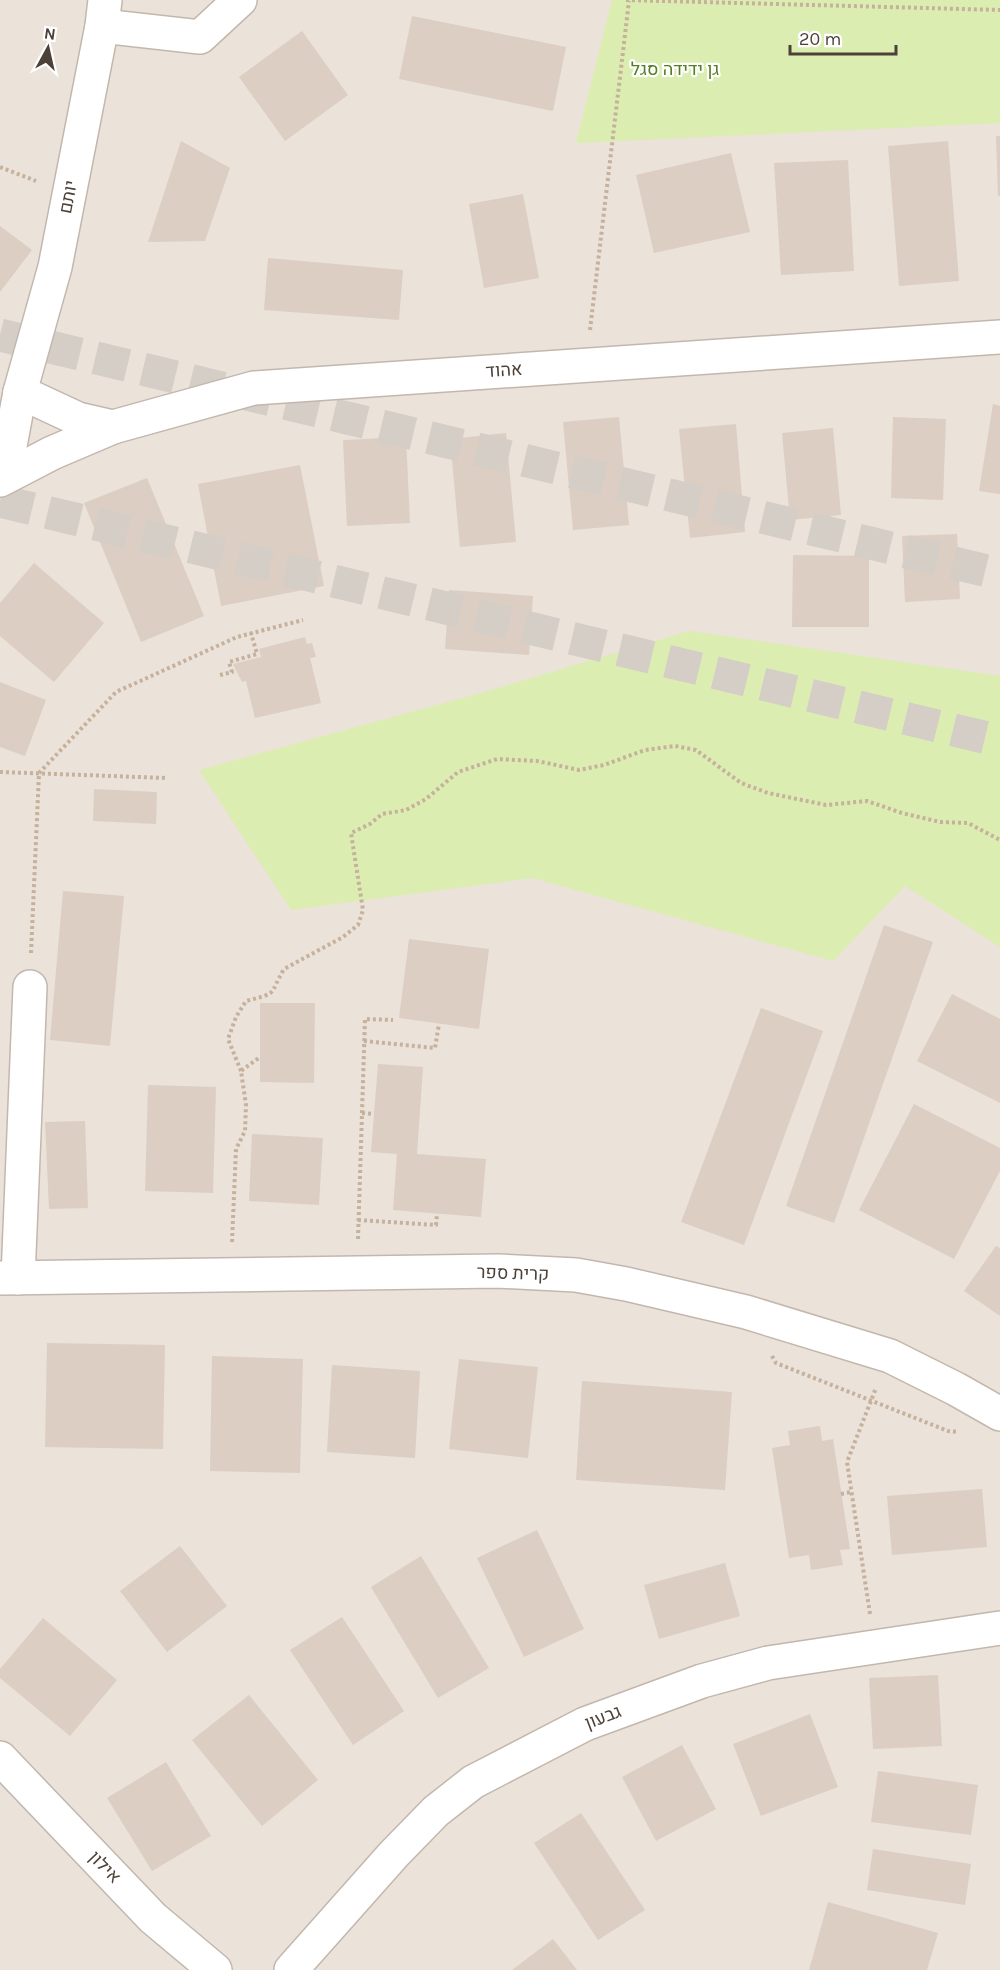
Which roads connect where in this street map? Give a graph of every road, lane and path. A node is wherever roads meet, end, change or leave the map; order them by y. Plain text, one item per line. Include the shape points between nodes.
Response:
1 (240, 0) edge
2 (628, 0) edge
3 (1000, 10) edge
4 (103, 13) edge
5 (1000, 337) edge
6 (586, 364) junction
7 (10, 401) edge
8 (113, 427) junction
9 (0, 464) edge
10 (0, 480) edge
11 (303, 620) dead end
12 (251, 633) junction
13 (220, 675) dead end
14 (0, 772) edge
15 (39, 773) junction
16 (166, 778) dead end
17 (1000, 840) edge
18 (30, 987) joint
19 (393, 1020) dead end
20 (439, 1024) dead end
21 (364, 1041) junction
22 (260, 1057) dead end
23 (241, 1071) junction
24 (362, 1113) junction
25 (374, 1114) dead end
26 (438, 1214) dead end
27 (358, 1220) junction
28 (358, 1231) dead end
29 (231, 1275) junction
30 (9, 1278) edge
31 (746, 1312) junction
32 (872, 1398) junction
33 (1000, 1414) edge
34 (959, 1432) dead end
35 (851, 1492) junction
36 (841, 1494) dead end
37 (1000, 1628) edge
38 (875, 1647) junction
39 (0, 1758) edge
40 (215, 1970) edge
41 (291, 1970) edge

1 - 4 street via 200,37
2 - 3 path
2 - 6 path
4 - 7 street, יותם via 55,267
5 - 6 street, אהוד
6 - 8 street, אהוד via 254,388
7 - 8 street, אהוד
7 - 9 street, יותם via 10,446
8 - 10 street
11 - 12 path
12 - 13 path via 257,654 229,662 232,672
12 - 15 path via 117,692
14 - 15 path
15 - 16 path
15 - 18 path
17 - 23 path via 969,823 940,822 867,801 826,805 768,793 741,783 696,750 675,746 645,750 579,770 537,761 497,759 458,772 426,799 406,810 382,814 351,832 363,910 358,924 343,937 284,969 270,995 246,1001 228,1039
18 - 30 street
19 - 21 path via 365,1019
20 - 21 path via 435,1048
21 - 24 path
22 - 23 path
23 - 29 path via 245,1131 236,1149
24 - 25 path
24 - 27 path
26 - 27 path via 436,1225
27 - 28 path
29 - 30 street, קרית ספר
29 - 31 street, קרית ספר via 498,1271 576,1275
31 - 32 path via 776,1363
31 - 33 street, קרית ספר via 890,1356
32 - 34 path via 948,1431
32 - 35 path via 847,1462
35 - 36 path
35 - 38 path
37 - 38 street, גבעון
38 - 41 street, גבעון via 768,1663 702,1681 585,1724 473,1782 402,1845
39 - 40 street, אילון via 153,1918

